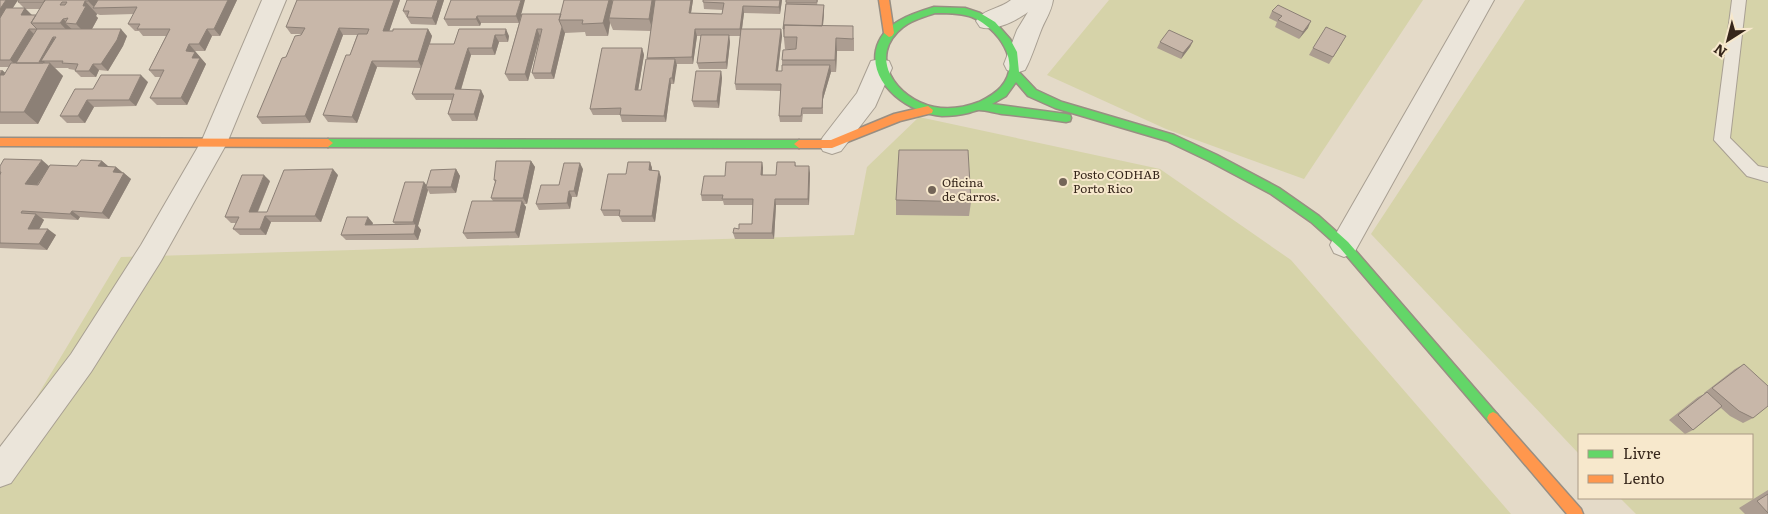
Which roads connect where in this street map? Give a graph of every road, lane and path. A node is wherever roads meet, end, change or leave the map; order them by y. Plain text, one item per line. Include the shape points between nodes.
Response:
1 (274, 0) edge
2 (884, 0) edge
3 (1026, 0) edge
4 (1040, 0) edge
5 (1482, 0) edge
6 (1739, 0) edge
7 (934, 5) edge
8 (988, 21) junction
9 (889, 33) junction
10 (880, 68) junction
11 (1015, 69) junction
12 (982, 107) junction
13 (928, 110) junction
14 (1129, 127) junction
15 (0, 142) edge
16 (214, 143) junction
17 (832, 144) junction
18 (1768, 176) edge
19 (1344, 245) junction
20 (0, 472) edge
21 (1576, 514) edge

1 - 16 street
2 - 9 street
3 - 8 street via 1013,11
4 - 11 street via 1039,13
5 - 19 street
6 - 18 lane via 1722,140 1753,171
7 - 8 street
7 - 9 street
8 - 11 street via 1005,38 1013,53
9 - 10 street via 880,49
10 - 13 street via 888,85 904,100
10 - 17 street via 864,106
11 - 12 street via 1004,93
11 - 14 street via 1032,93
12 - 13 street via 956,112
12 - 14 street
13 - 17 street via 898,117
14 - 19 street via 1170,138 1275,191 1315,219
15 - 16 street
16 - 17 street
16 - 20 street via 151,253 82,362
19 - 21 street

